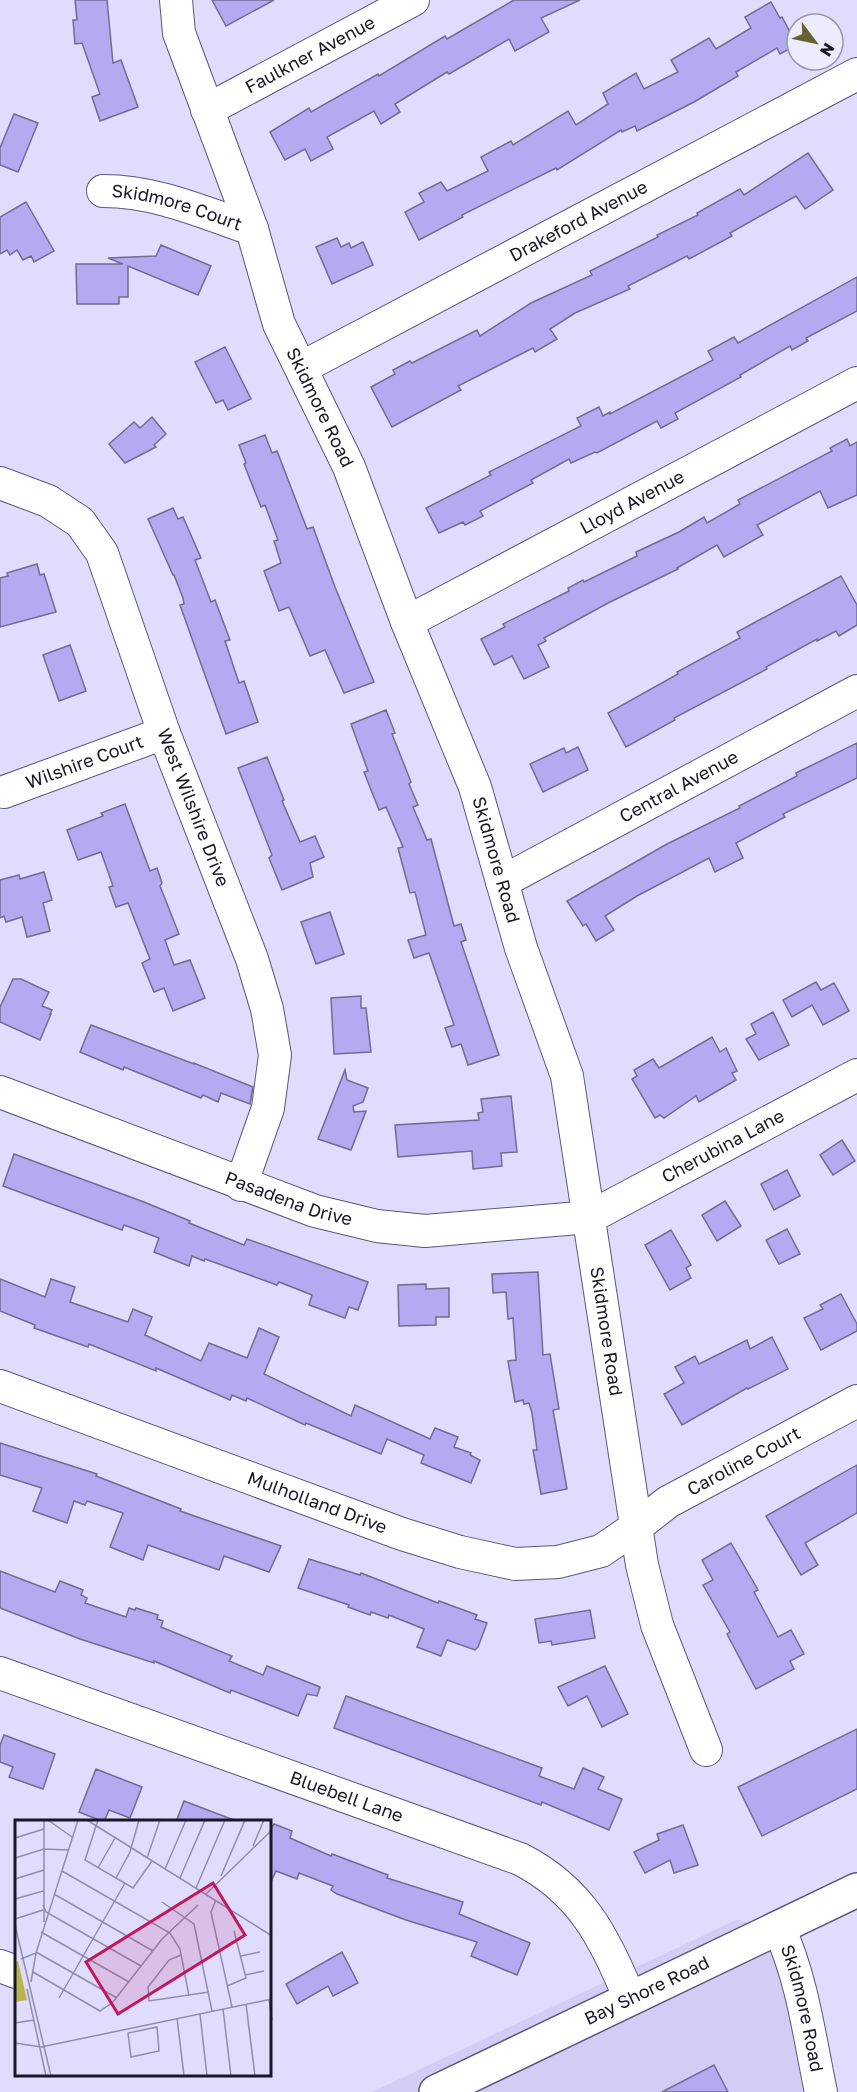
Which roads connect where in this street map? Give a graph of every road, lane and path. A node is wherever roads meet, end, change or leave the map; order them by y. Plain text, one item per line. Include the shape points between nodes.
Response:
1 (176, 0) edge
2 (413, 0) edge
3 (857, 74) edge
4 (207, 110) junction
5 (103, 191) dead end
6 (252, 229) junction
7 (300, 368) junction
8 (857, 383) edge
9 (0, 483) edge
10 (407, 622) junction
11 (857, 691) edge
12 (164, 734) junction
13 (4, 792) dead end
14 (502, 882) junction
15 (857, 1076) edge
16 (0, 1092) edge
17 (242, 1185) junction
18 (590, 1217) junction
19 (0, 1386) edge
20 (857, 1401) edge
21 (636, 1527) junction
22 (0, 1673) edge
23 (706, 1750) dead end
24 (857, 1890) edge
25 (779, 1928) junction
26 (0, 1966) edge
27 (15, 1972) edge
28 (630, 2000) junction
29 (436, 2092) edge
30 (821, 2092) edge

1 - 4 street, Skidmore Road via 179,33
2 - 4 street, Faulkner Avenue
3 - 7 street, Drakeford Avenue
4 - 6 street, Skidmore Road
5 - 6 street, Skidmore Court via 145,194
6 - 7 street, Skidmore Road via 279,324
7 - 10 street, Skidmore Road via 349,467
8 - 10 street, Lloyd Avenue
9 - 12 street, West Wilshire Drive via 48,501 80,522 102,553
10 - 14 street, Skidmore Road via 475,787
11 - 14 street, Central Avenue
12 - 13 street, Wilshire Court
12 - 17 street, West Wilshire Drive via 252,958 275,1055 268,1108
14 - 18 street, Skidmore Road via 567,1076
15 - 18 street, Cherubina Lane
16 - 17 street, Pasadena Drive
17 - 18 street, Pasadena Drive via 315,1211 377,1226 425,1231
18 - 21 street, Skidmore Road
19 - 21 street, Mulholland Drive via 460,1552 515,1564 558,1562 601,1551
20 - 21 street, Caroline Court via 668,1502
21 - 23 street, Skidmore Road via 657,1625
22 - 28 street, Bluebell Lane via 526,1863 556,1881 583,1908 613,1960
24 - 25 main road, Bay Shore Road
25 - 28 main road, Bay Shore Road
25 - 30 street, Skidmore Road via 799,1981
26 - 27 street
28 - 29 main road, Bay Shore Road

